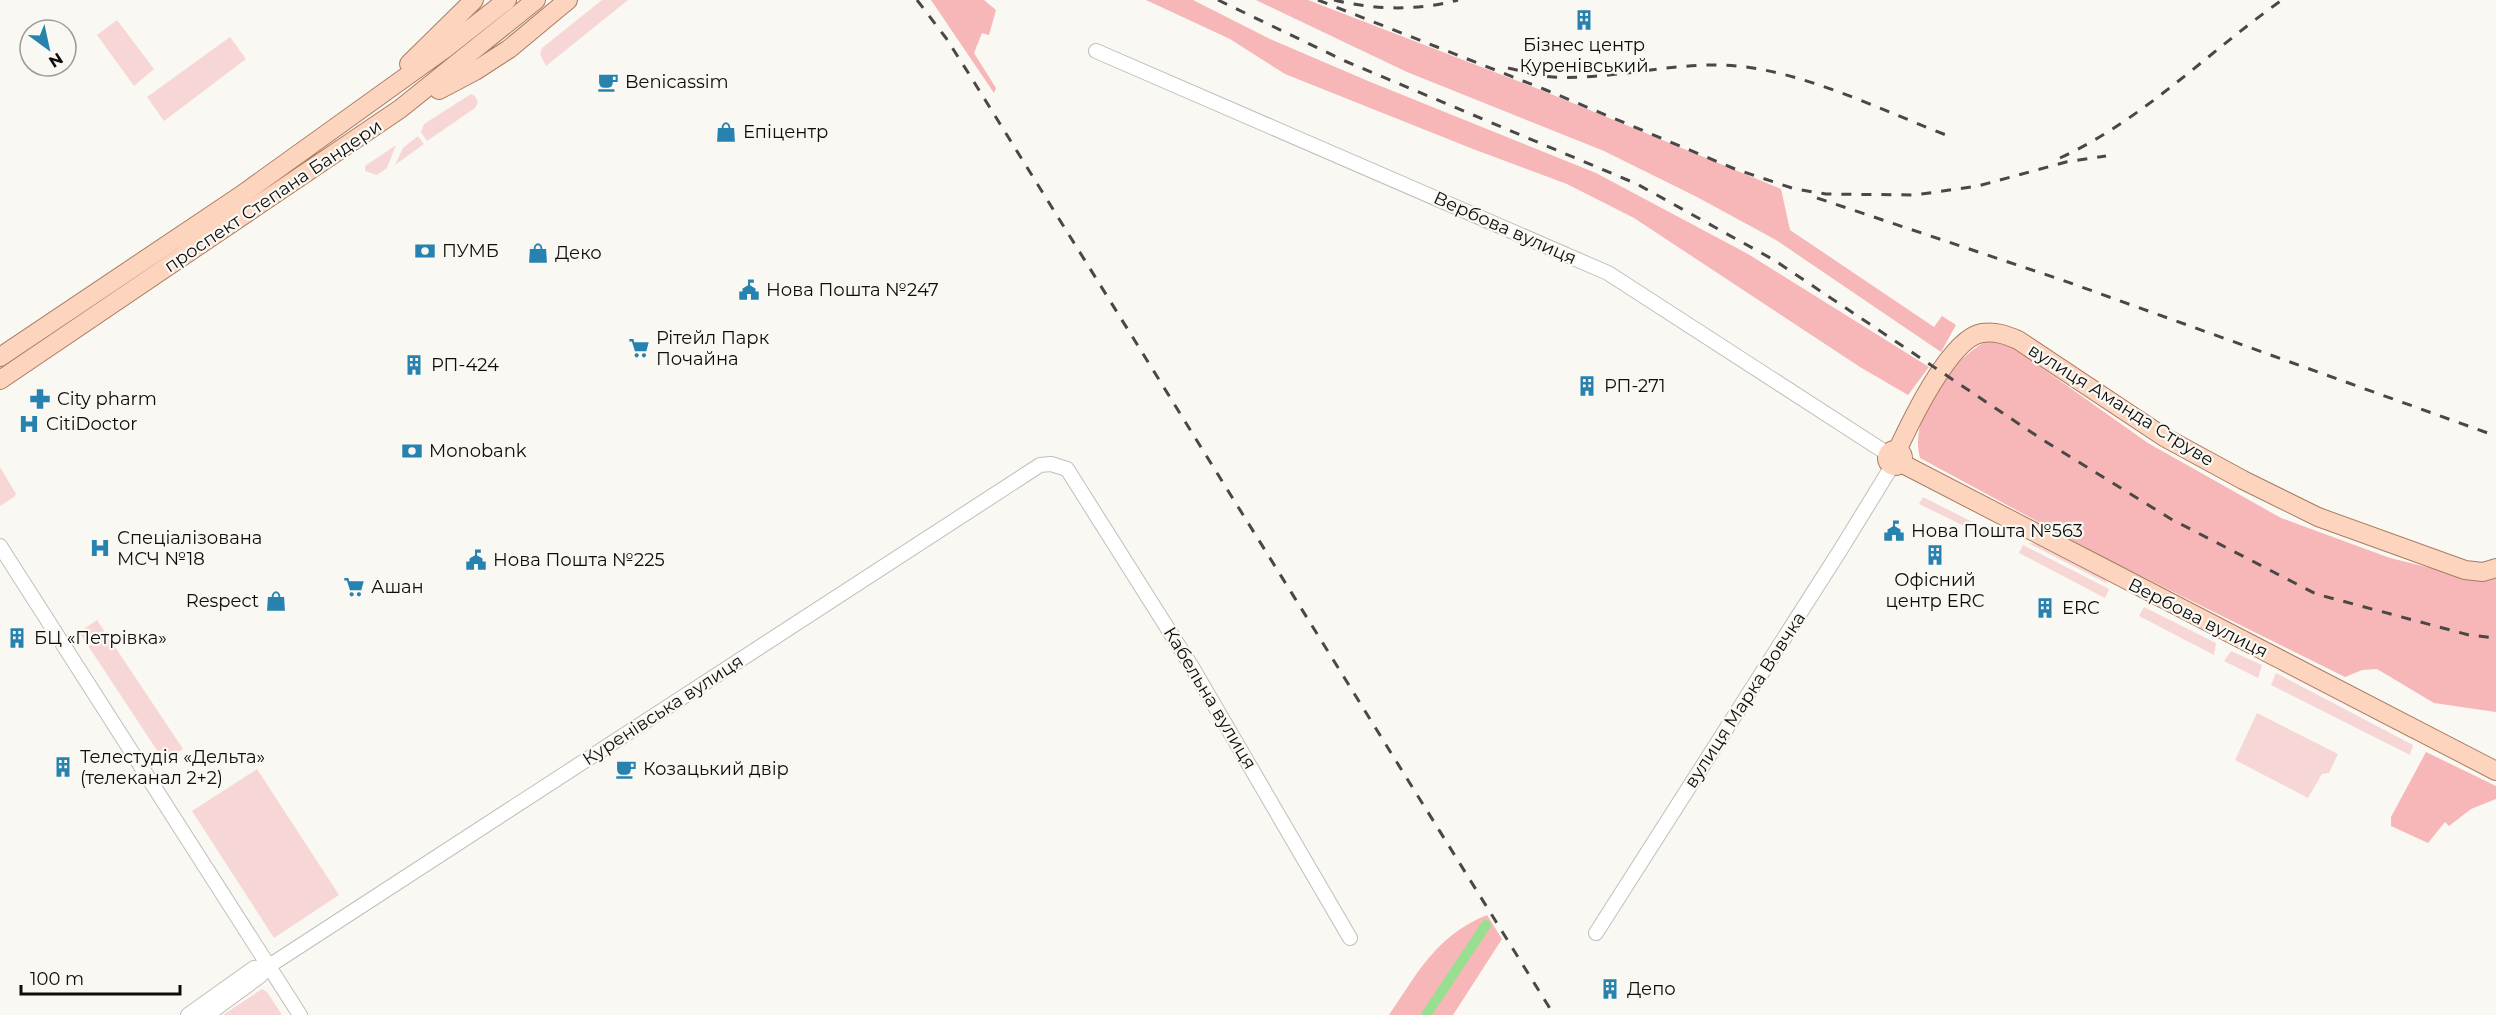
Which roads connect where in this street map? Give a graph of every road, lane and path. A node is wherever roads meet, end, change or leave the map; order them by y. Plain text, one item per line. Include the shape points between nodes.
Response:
1 (474, 0) edge
2 (507, 0) edge
3 (536, 0) edge
4 (568, 0) edge
5 (1096, 51) dead end
6 (369, 103) junction
7 (400, 110) junction
8 (0, 357) edge
9 (0, 380) edge
10 (1894, 458) junction
11 (1060, 465) joint
12 (0, 546) edge
13 (2496, 568) edge
14 (2496, 771) edge
15 (1596, 933) dead end
16 (1350, 938) dead end
17 (269, 966) junction
18 (188, 1015) edge
19 (207, 1015) edge
20 (300, 1015) edge

1 - 6 main road
2 - 6 main road, проспект Степана Бандери
3 - 7 main road, проспект Степана Бандери
4 - 7 main road via 509,49
5 - 10 street, Вербова вулиця via 1608,273
6 - 8 main road, проспект Степана Бандери via 240,196
7 - 9 main road, проспект Степана Бандери
10 - 13 main road, вулиця Аманда Струве via 1925,393 1949,360 1980,333 1999,332 2018,340 2164,437 2318,517 2465,570 2483,572
10 - 14 main road, Вербова вулиця
10 - 15 street, вулиця Марка Вовчка via 1841,549
11 - 16 street, Кабельна вулиця via 1067,469 1192,667
11 - 17 street, Куренівська вулиця via 1040,465
12 - 17 street
17 - 18 street, Куренівська вулиця via 254,968
17 - 19 street, Куренівська вулиця
17 - 20 street

